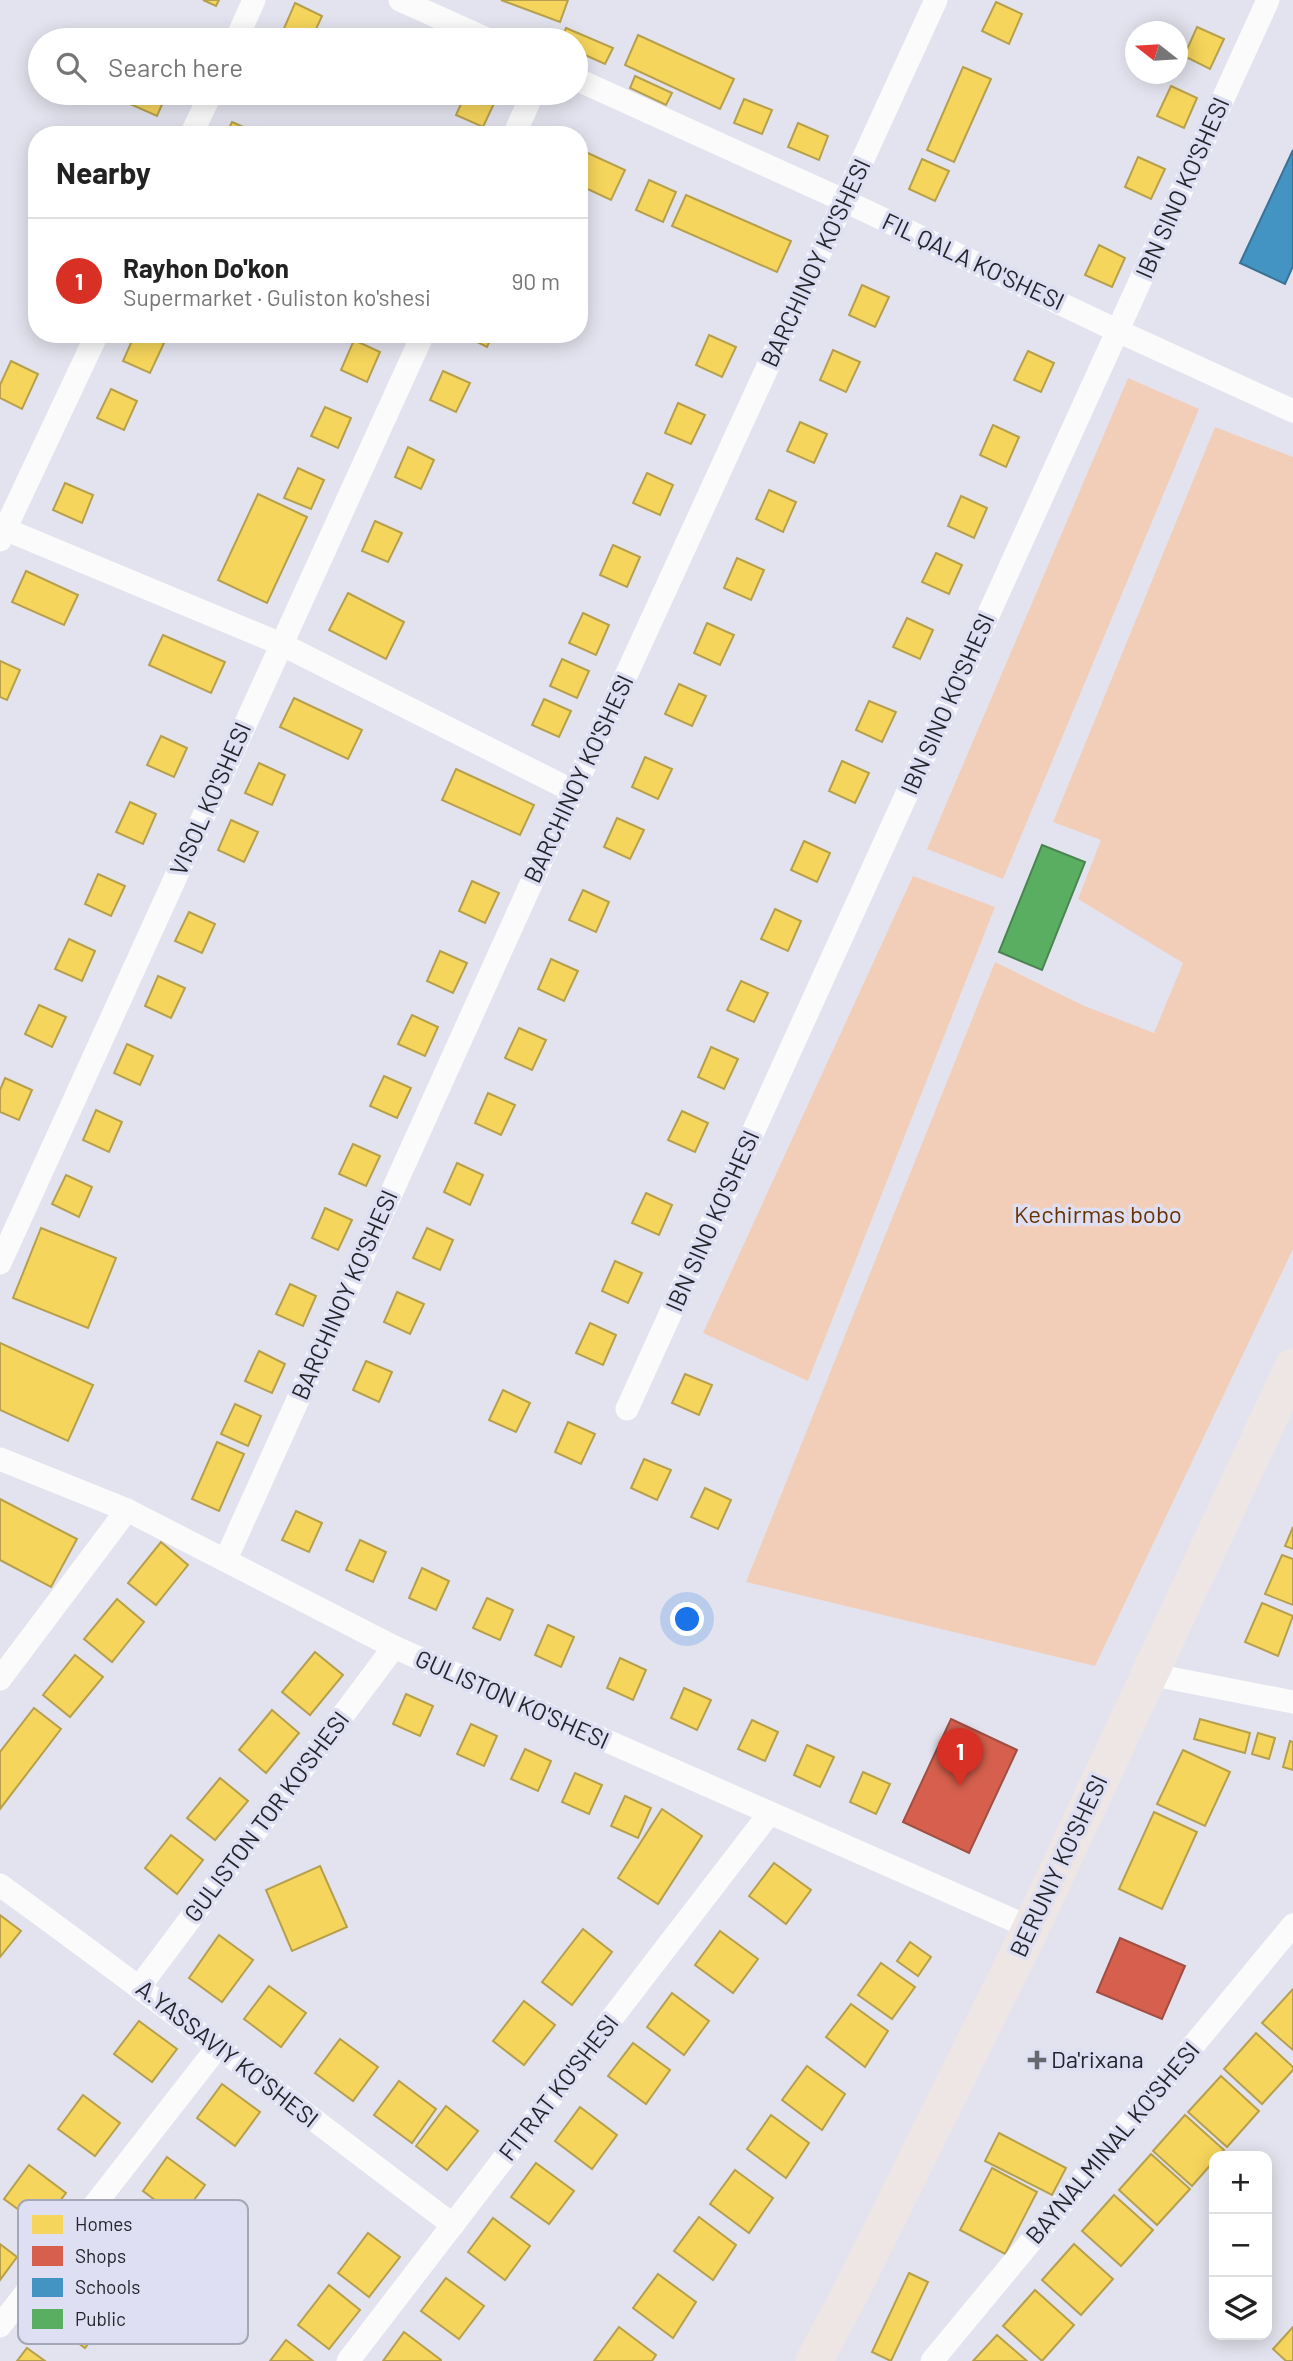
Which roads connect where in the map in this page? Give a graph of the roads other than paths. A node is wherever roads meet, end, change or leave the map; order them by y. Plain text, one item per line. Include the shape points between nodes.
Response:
1 (254, 0) edge
2 (400, 0) edge
3 (936, 0) edge
4 (1268, 0) edge
5 (241, 28) edge
6 (462, 28) edge
7 (588, 84) edge
8 (205, 105) edge
9 (528, 105) edge
10 (195, 126) edge
11 (518, 126) edge
12 (845, 201) junction
13 (1118, 331) junction
14 (93, 343) edge
15 (419, 343) edge
16 (1293, 411) edge
17 (2, 532) edge
18 (281, 644) junction
19 (573, 791) junction
20 (0, 1263) edge
21 (1293, 1367) edge
22 (627, 1409) dead end
23 (0, 1459) edge
24 (127, 1510) junction
25 (226, 1559) junction
26 (394, 1647) junction
27 (1149, 1674) junction
28 (0, 1679) edge
29 (1293, 1702) edge
30 (769, 1814) junction
31 (0, 1885) edge
32 (1293, 1925) edge
33 (1031, 1928) junction
34 (140, 1986) junction
35 (217, 2048) junction
36 (98, 2200) edge
37 (453, 2225) junction
38 (18, 2303) edge
39 (0, 2326) edge
40 (348, 2361) edge
41 (814, 2361) edge
42 (932, 2361) edge

1 - 5 street
2 - 6 street
3 - 12 street, BARCHINOY KO'SHESI
4 - 13 street, IBN SINO KO'SHESI
7 - 12 street, FIL QALA KO'SHESI
8 - 10 street
9 - 11 street
12 - 13 street, FIL QALA KO'SHESI
12 - 19 street, BARCHINOY KO'SHESI
13 - 16 street, FIL QALA KO'SHESI
13 - 22 street, IBN SINO KO'SHESI
14 - 17 street
15 - 18 street, VISOL KO'SHESI
17 - 18 street
18 - 19 street
18 - 20 street, VISOL KO'SHESI
19 - 25 street, BARCHINOY KO'SHESI
21 - 27 main road, BERUNIY KO'SHESI
23 - 24 street, GULISTON KO'SHESI
24 - 25 street, GULISTON KO'SHESI
24 - 28 street
25 - 26 street, GULISTON KO'SHESI
26 - 30 street, GULISTON KO'SHESI
26 - 34 street, GULISTON TOR KO'SHESI
27 - 29 street
27 - 33 main road, BERUNIY KO'SHESI
30 - 33 street, GULISTON KO'SHESI
30 - 37 street, FITRAT KO'SHESI
31 - 34 street, A.YASSAVIY KO'SHESI
32 - 42 street, BAYNALMINAL KO'SHESI
33 - 41 main road, BERUNIY KO'SHESI
34 - 35 street, A.YASSAVIY KO'SHESI
35 - 36 street
35 - 37 street, A.YASSAVIY KO'SHESI
37 - 40 street, FITRAT KO'SHESI
38 - 39 street

